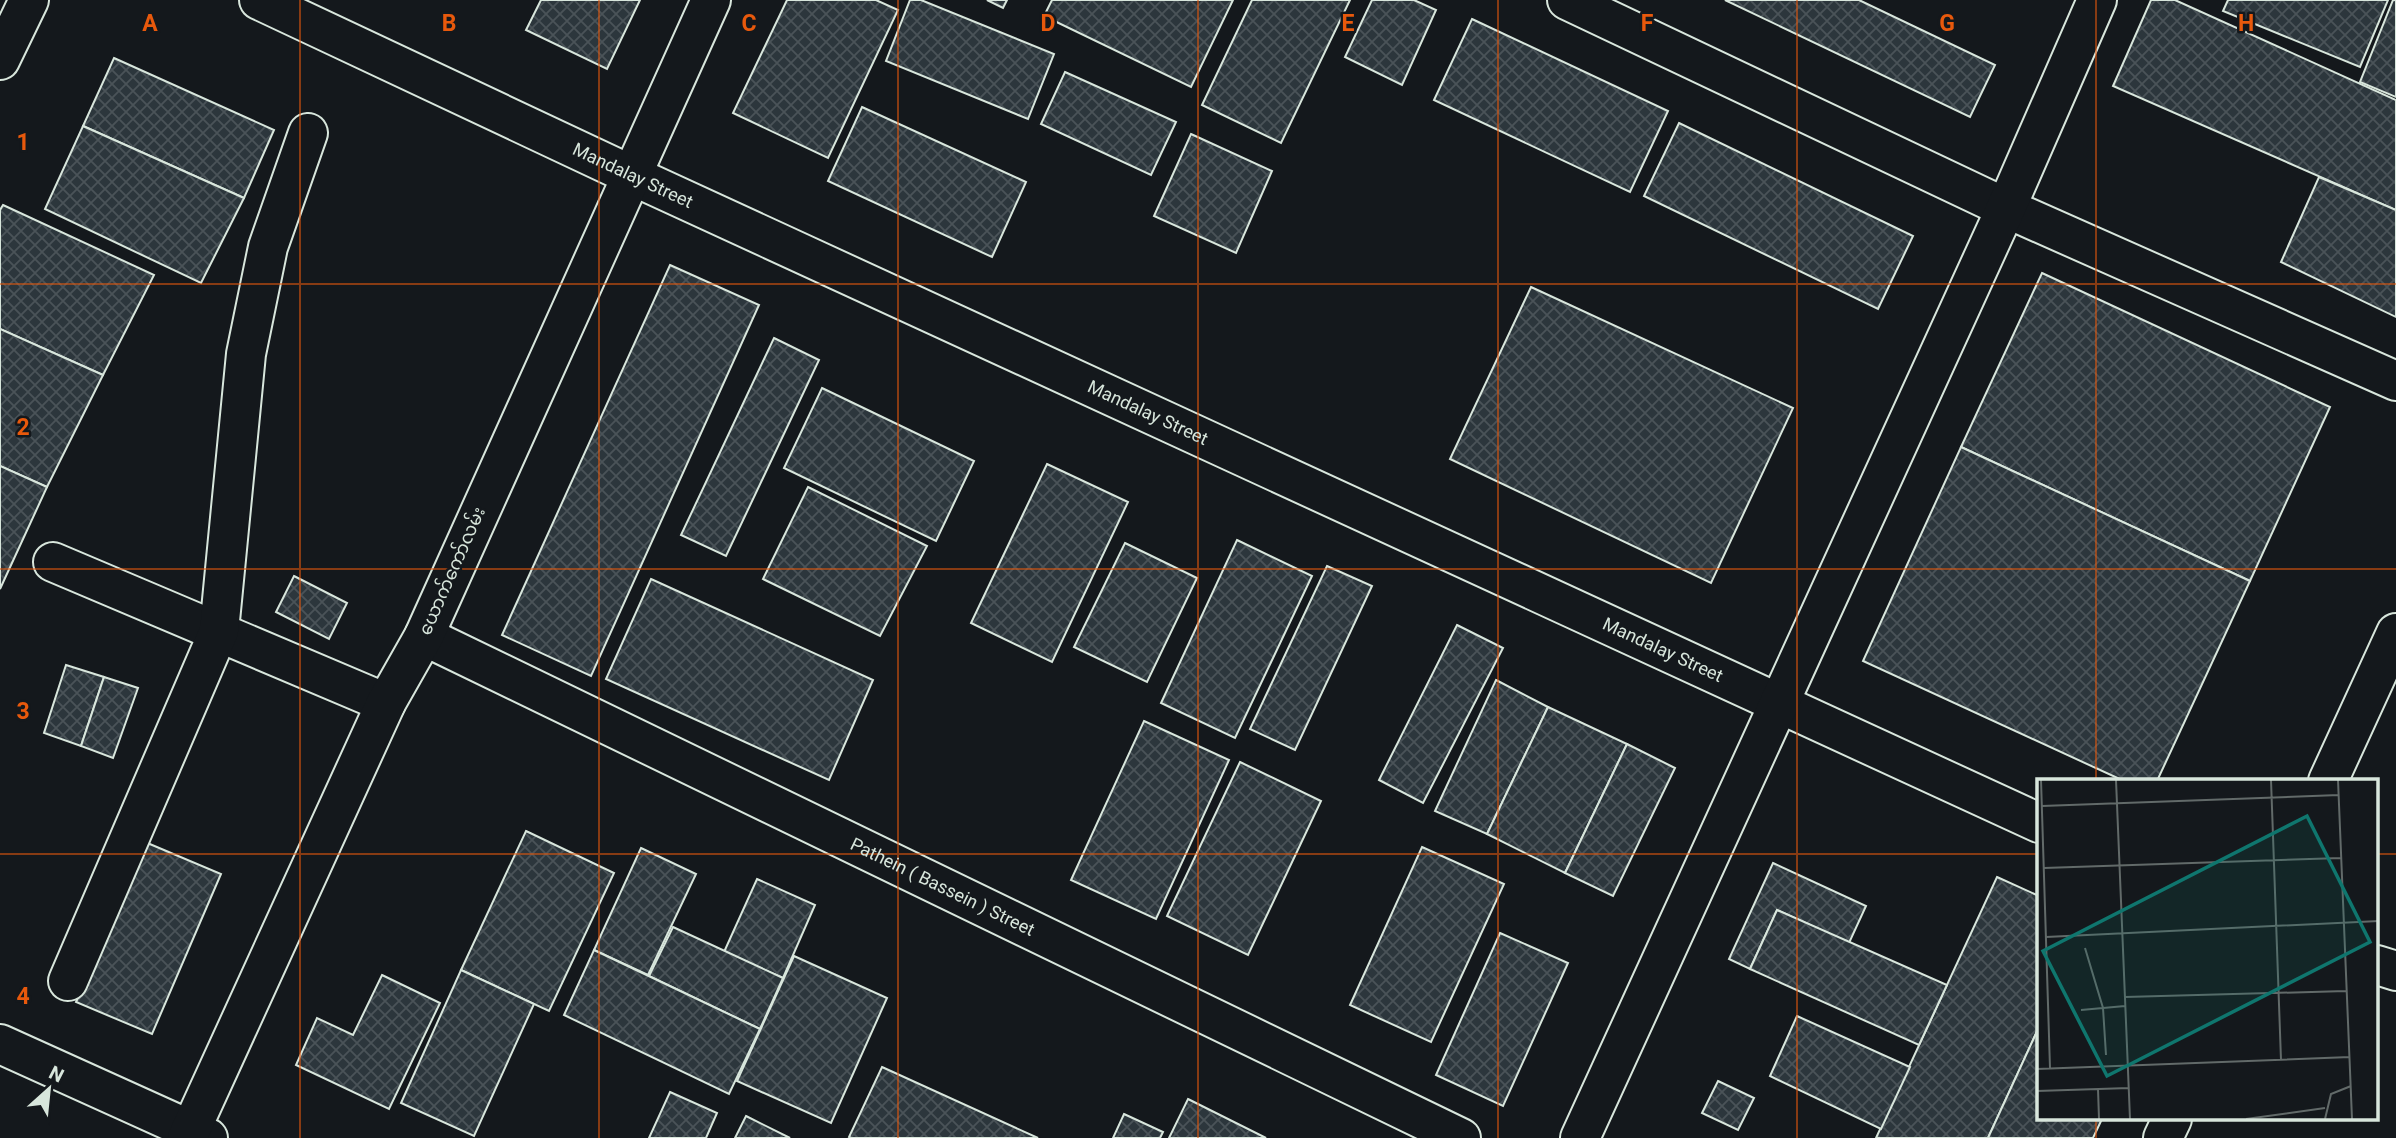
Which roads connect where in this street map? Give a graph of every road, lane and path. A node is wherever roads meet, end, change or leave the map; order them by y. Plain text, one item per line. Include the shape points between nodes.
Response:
1 (29, 0) edge
2 (259, 0) edge
3 (710, 0) edge
4 (1567, 0) edge
5 (2097, 0) edge
6 (0, 60) edge
7 (308, 133) dead end
8 (631, 175) junction
9 (2006, 208) junction
10 (2396, 381) edge
11 (53, 562) dead end
12 (219, 631) junction
13 (2396, 633) edge
14 (424, 636) junction
15 (386, 703) junction
16 (1778, 704) junction
17 (2329, 779) edge
18 (2037, 822) edge
19 (2378, 965) edge
20 (2396, 971) edge
21 (68, 981) dead end
22 (0, 1044) edge
23 (2172, 1120) edge
24 (195, 1135) edge
25 (1461, 1138) edge
26 (1580, 1138) edge
27 (2163, 1138) edge

1 - 6 street
2 - 8 street, Mandalay Street
3 - 8 street, ယောက်ကော်လမ်း
4 - 9 street
5 - 9 street
7 - 12 street via 268,247 246,354
8 - 14 street, ယောက်ကော်လမ်း
8 - 16 street, Mandalay Street
9 - 10 street
9 - 16 street
11 - 12 street
12 - 15 street
12 - 21 street
13 - 17 street
14 - 15 street, ယောက်ကော်လမ်း
14 - 25 street, Pathein ( Bassein ) Street
15 - 24 street, ယောက်ကော်လမ်း
16 - 18 street, Mandalay Street
16 - 26 street
19 - 20 street
22 - 24 street
23 - 27 street

